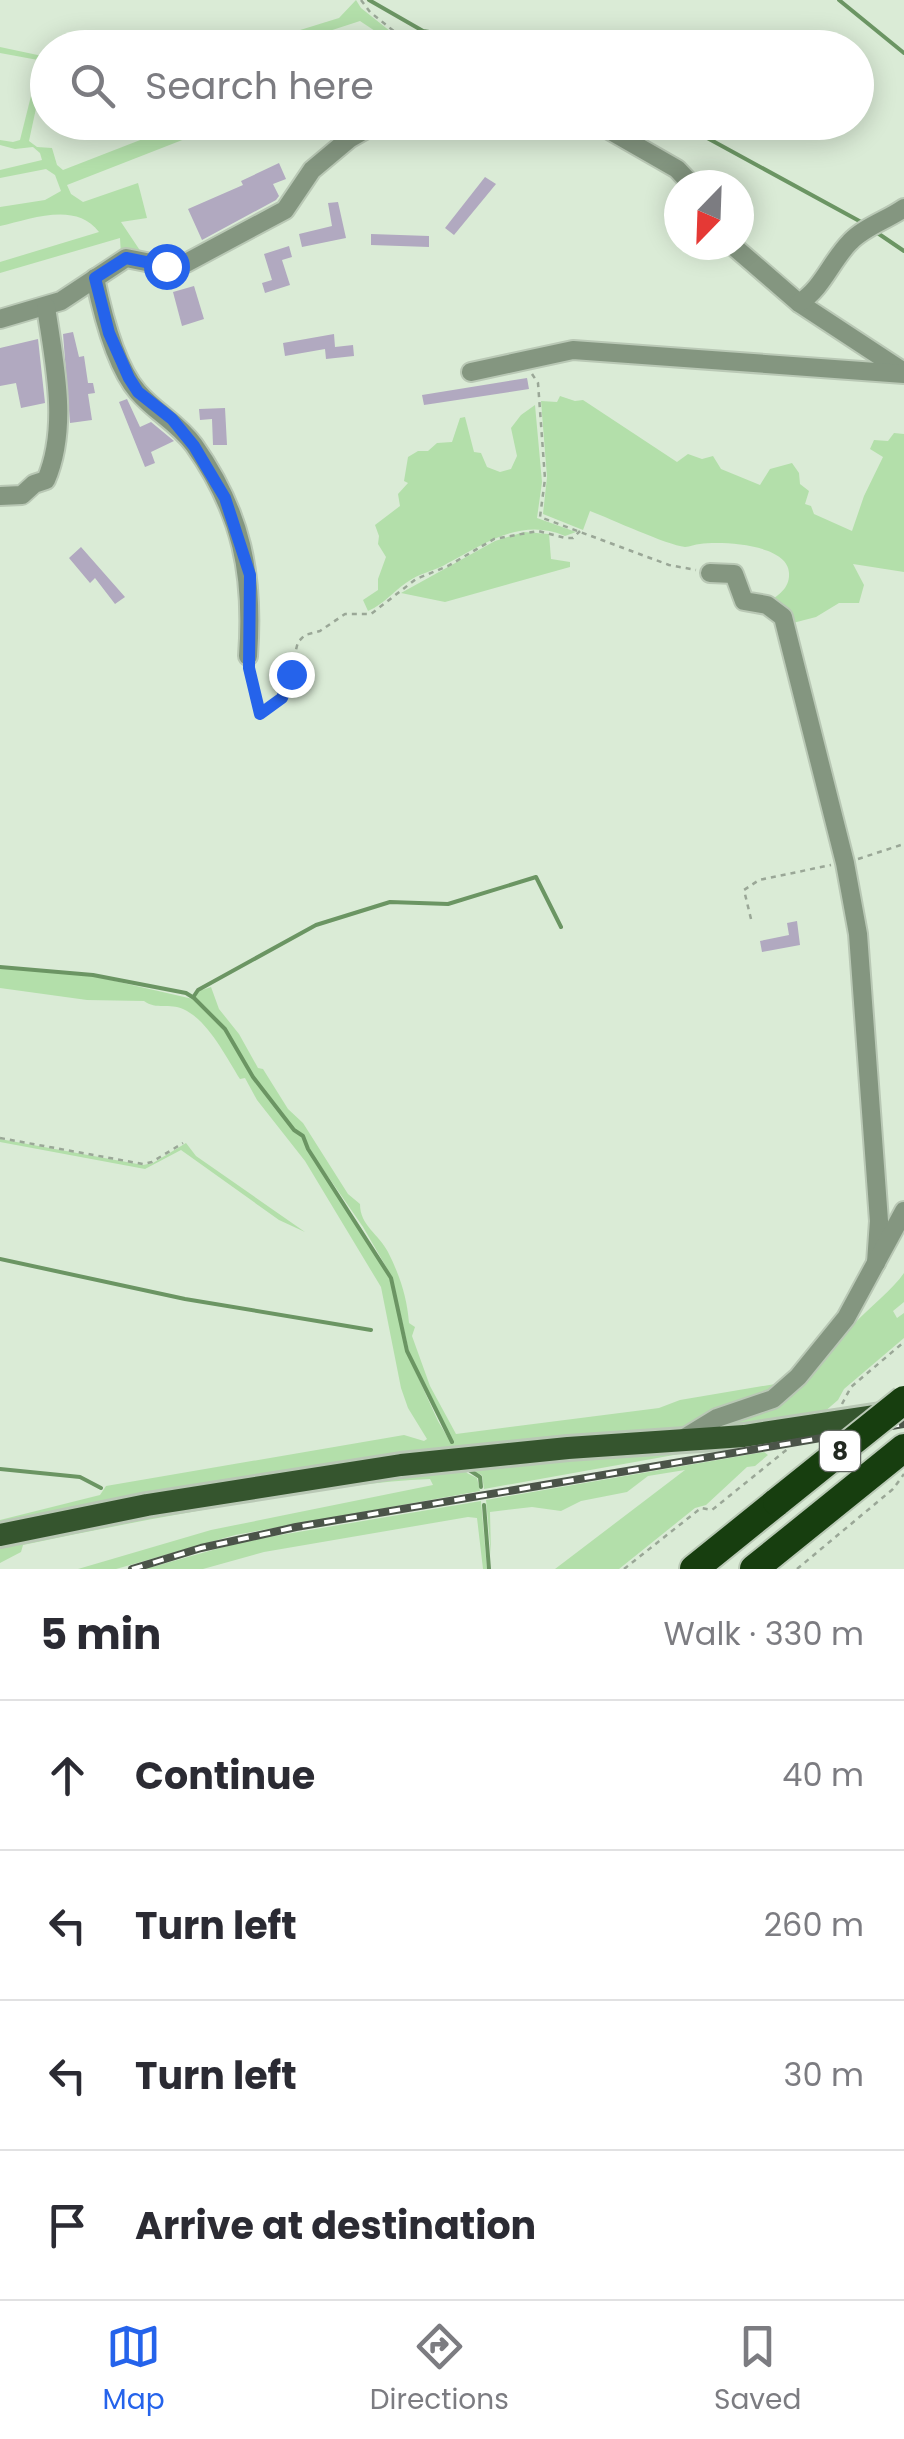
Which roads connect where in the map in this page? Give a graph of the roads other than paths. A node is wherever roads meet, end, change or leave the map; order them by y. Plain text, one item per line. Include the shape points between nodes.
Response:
1 (348, 140) edge
2 (626, 140) edge
3 (677, 170) edge
4 (904, 208) edge
5 (749, 260) edge
6 (95, 278) junction
7 (799, 303) junction
8 (46, 307) junction
9 (0, 319) edge
10 (471, 372) dead end
11 (904, 374) edge
12 (0, 496) edge
13 (710, 573) road end
14 (248, 656) road end
15 (904, 1211) edge
16 (876, 1263) junction
17 (904, 1400) edge
18 (904, 1412) edge
19 (676, 1442) junction
20 (904, 1448) edge
21 (0, 1535) edge
22 (694, 1569) edge
23 (754, 1569) edge

1 - 6 street via 312,170 280,213 186,263 126,258
2 - 3 street
4 - 7 street via 859,234
5 - 7 street
6 - 8 street
6 - 14 street via 129,378 194,446 225,498 250,575
7 - 11 street
8 - 9 street
8 - 12 street via 59,432 53,464 46,480 22,496
10 - 11 street via 573,350
13 - 16 street via 734,574 744,601 784,616 845,863 864,993
15 - 16 street
16 - 19 street via 846,1318 798,1377 773,1399 717,1418
17 - 22 highway, 8, bridge
18 - 19 main road
19 - 21 main road via 402,1466
20 - 23 highway, 8

